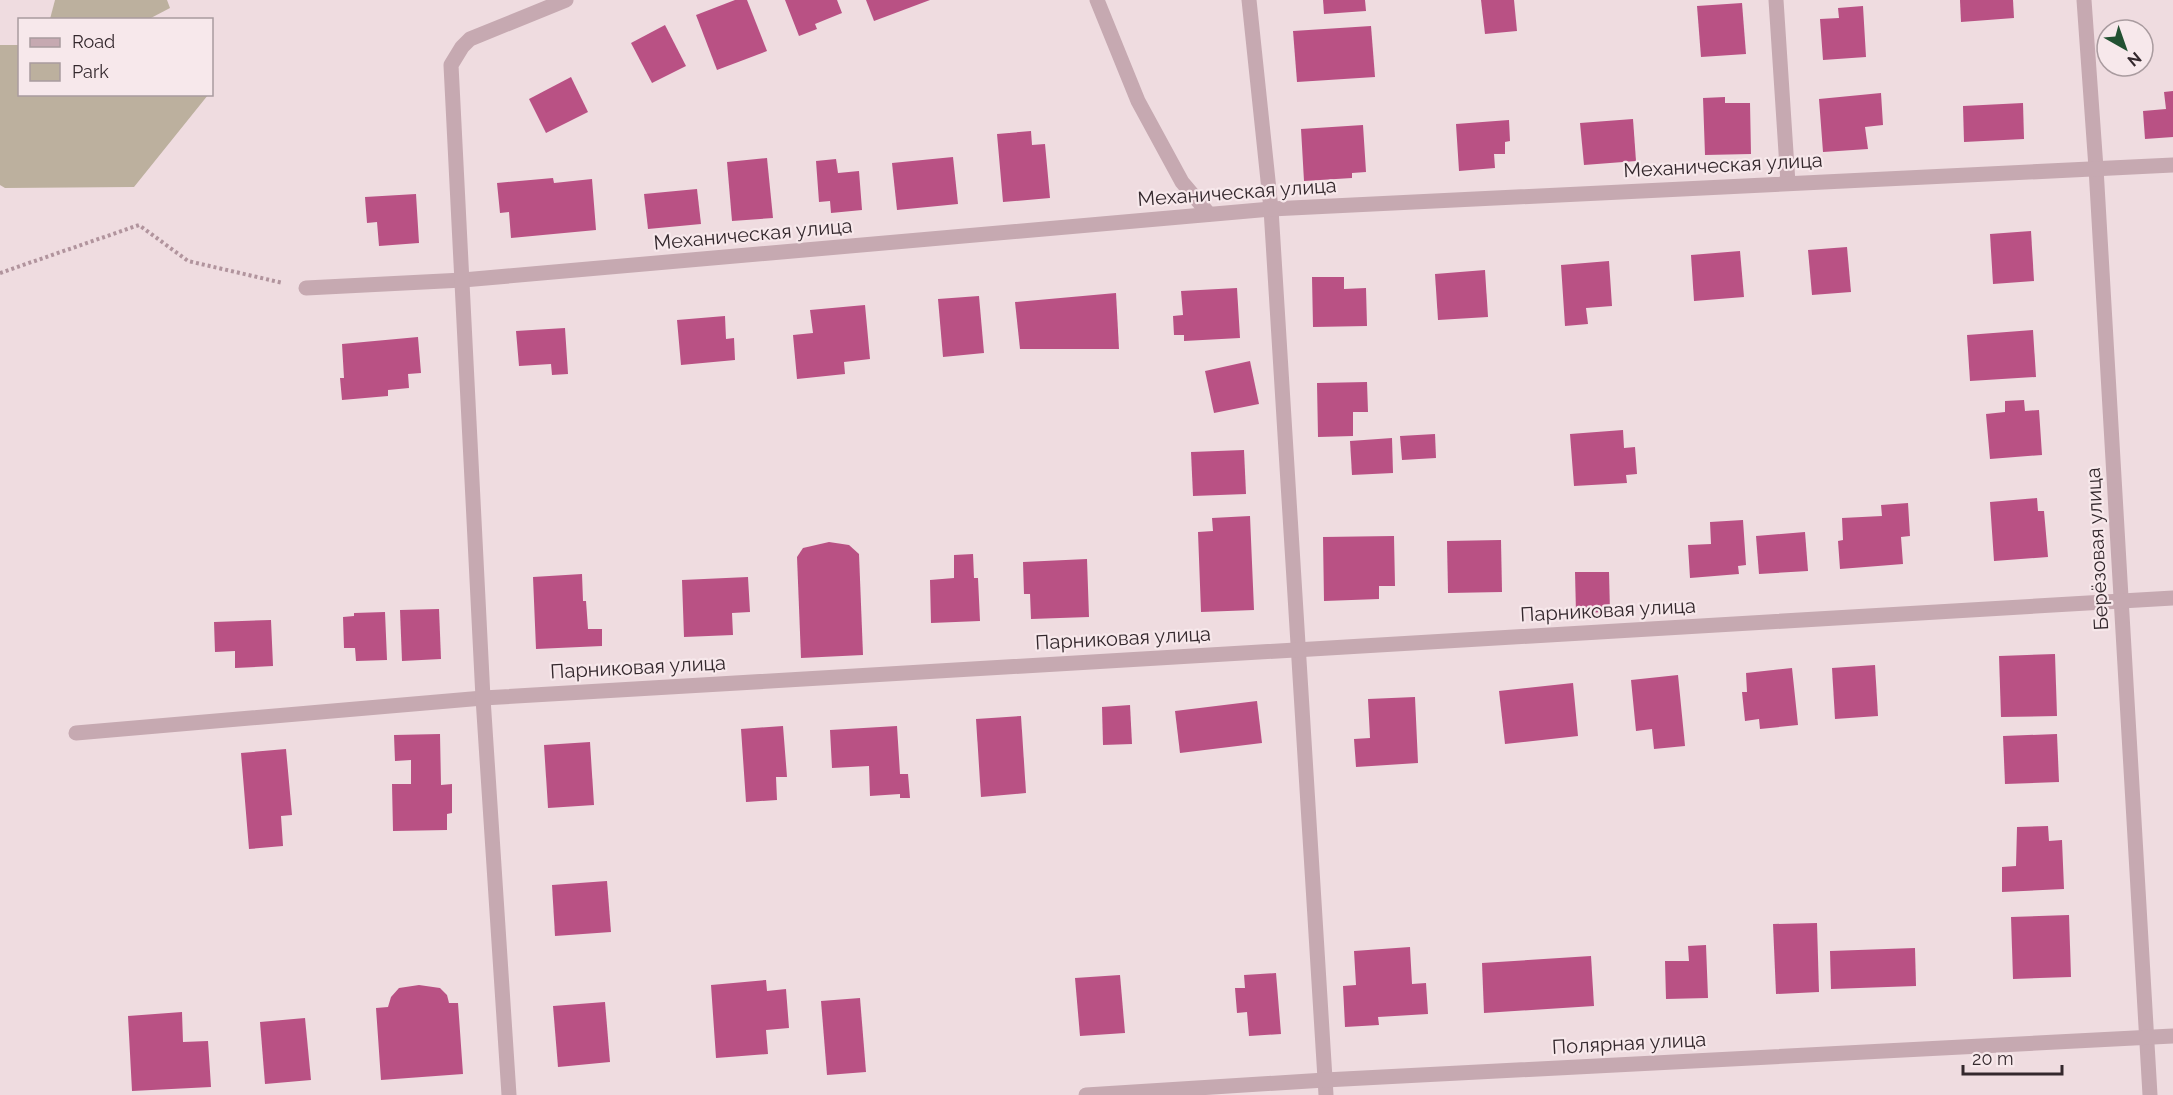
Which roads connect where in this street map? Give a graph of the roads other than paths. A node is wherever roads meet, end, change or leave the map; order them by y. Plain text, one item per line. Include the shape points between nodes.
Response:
1 (566, 0) edge
2 (1097, 0) edge
3 (1249, 0) edge
4 (1776, 0) edge
5 (2084, 0) edge
6 (2173, 165) edge
7 (2096, 168) junction
8 (1788, 183) junction
9 (1271, 209) junction
10 (1209, 214) junction
11 (463, 280) junction
12 (306, 288) road end
13 (2173, 598) edge
14 (2121, 602) junction
15 (1298, 649) junction
16 (483, 698) junction
17 (76, 733) dead end
18 (2173, 1036) edge
19 (2146, 1038) junction
20 (1325, 1087) edge
21 (509, 1095) edge
22 (1086, 1095) edge
23 (2150, 1095) edge

1 - 11 street via 470,39 451,65
2 - 10 street via 1138,101 1182,182
3 - 9 street
4 - 8 street
5 - 7 street, Берёзовая улица
6 - 7 street, Механическая улица
7 - 8 street, Механическая улица
7 - 14 street, Берёзовая улица
8 - 9 street, Механическая улица
9 - 10 street, Механическая улица
9 - 15 street
10 - 11 street, Механическая улица
11 - 12 street, Механическая улица
11 - 16 street
13 - 14 street, Парниковая улица
14 - 15 street, Парниковая улица
14 - 19 street, Берёзовая улица
15 - 16 street, Парниковая улица
15 - 20 street
16 - 17 street, Парниковая улица
16 - 21 street
18 - 19 street, Полярная улица
19 - 20 street, Полярная улица
19 - 23 street, Берёзовая улица
20 - 22 street, Полярная улица

